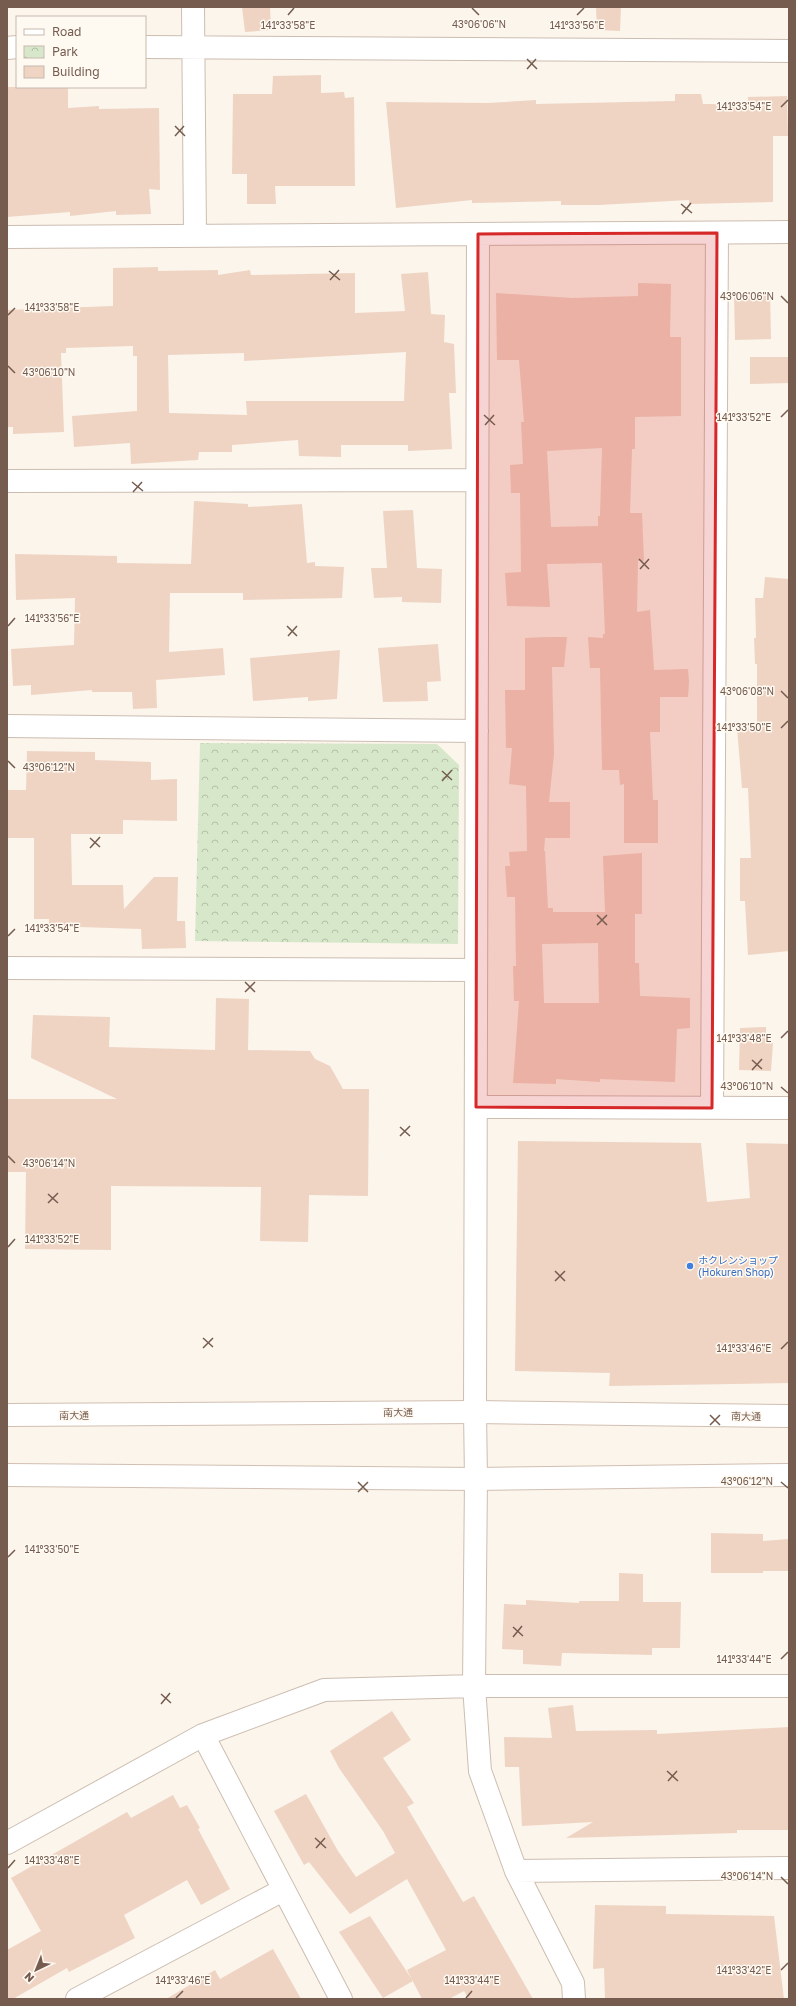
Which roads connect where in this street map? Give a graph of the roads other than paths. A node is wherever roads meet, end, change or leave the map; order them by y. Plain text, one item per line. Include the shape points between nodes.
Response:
1 (193, 7) edge
2 (146, 47) edge
3 (193, 47) junction
4 (789, 51) edge
5 (717, 232) junction
6 (789, 232) edge
7 (478, 234) junction
8 (195, 235) junction
9 (7, 237) edge
10 (477, 480) junction
11 (7, 481) edge
12 (7, 726) edge
13 (477, 731) junction
14 (7, 968) edge
15 (476, 970) junction
16 (476, 1107) junction
17 (712, 1108) junction
18 (789, 1108) edge
19 (475, 1412) junction
20 (7, 1415) edge
21 (789, 1416) edge
22 (789, 1474) edge
23 (7, 1475) edge
24 (476, 1478) junction
25 (474, 1686) junction
26 (789, 1686) edge
27 (203, 1735) junction
28 (7, 1843) edge
29 (789, 1868) edge
30 (516, 1871) junction
31 (283, 1890) junction
32 (77, 1999) edge
33 (341, 1999) edge
34 (574, 1999) edge

1 - 3 street
2 - 3 street
3 - 4 street
3 - 8 street
5 - 6 street
5 - 7 street
5 - 17 street
7 - 8 street
7 - 10 street
8 - 9 street
10 - 11 street
10 - 13 street
12 - 13 street
13 - 15 street
14 - 15 street
15 - 16 street
16 - 17 street
16 - 19 street
17 - 18 street
19 - 20 street, 南大通
19 - 21 street, 南大通
19 - 24 street
22 - 24 street
23 - 24 street
24 - 25 street
25 - 26 street
25 - 27 street via 324,1690
25 - 30 street via 480,1771
27 - 28 street
27 - 31 street
29 - 30 street
30 - 34 street via 573,1983
31 - 32 street
31 - 33 street

